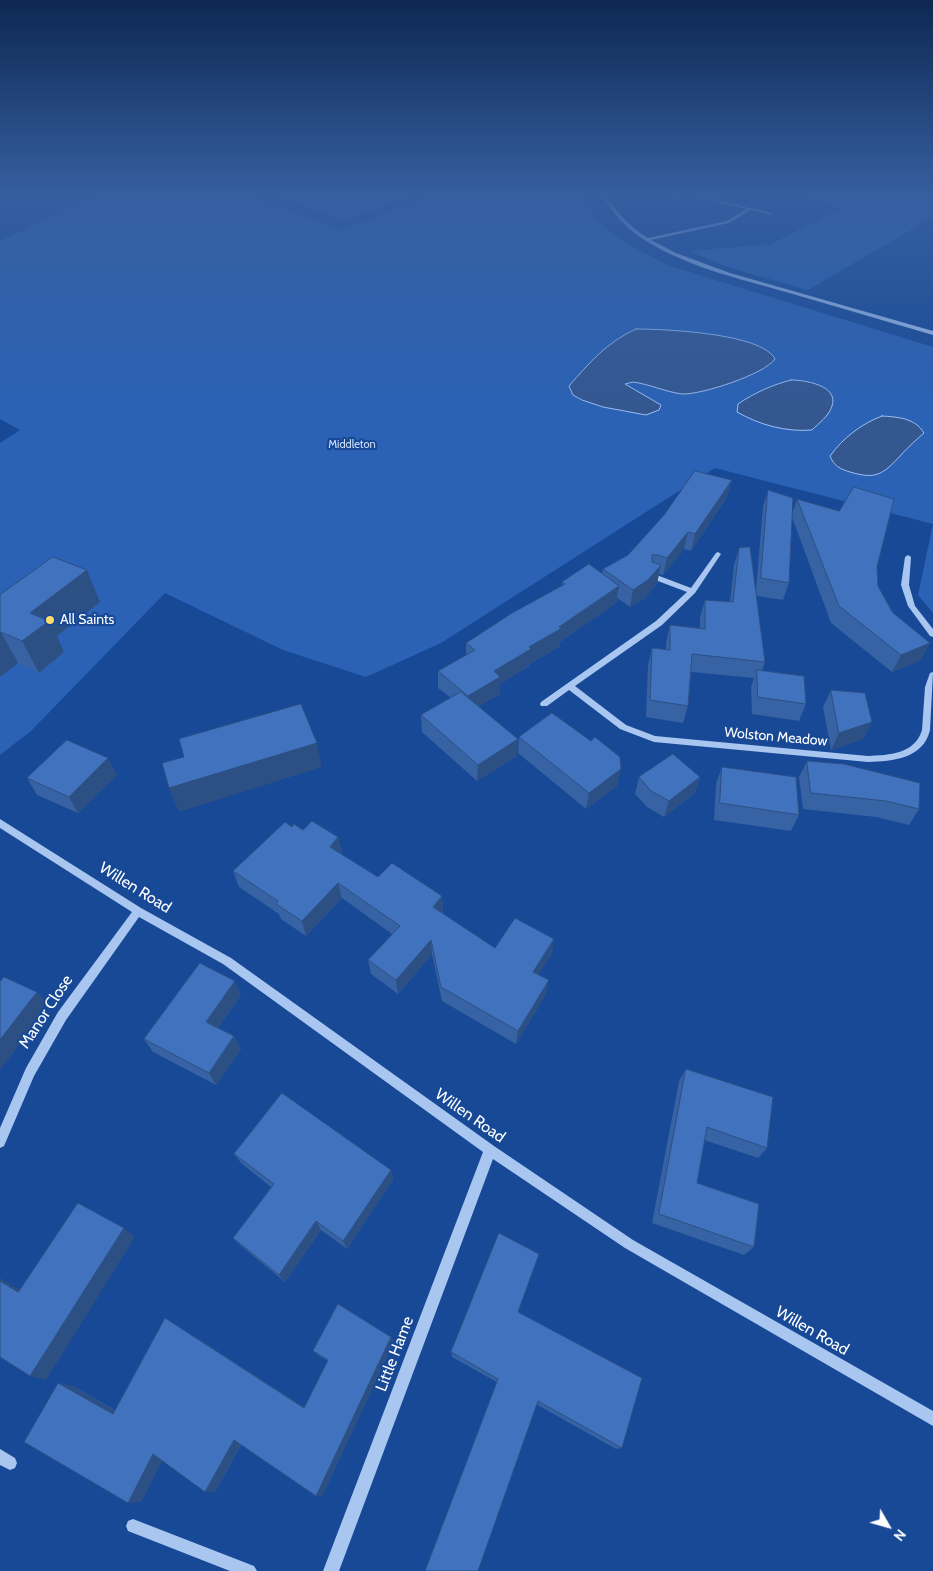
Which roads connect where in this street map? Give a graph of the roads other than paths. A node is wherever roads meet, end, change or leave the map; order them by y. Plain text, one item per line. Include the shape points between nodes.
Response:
1 (713, 268) edge
2 (933, 333) edge
3 (718, 554) dead end
4 (908, 557) dead end
5 (652, 576) edge
6 (692, 591) junction
7 (933, 634) edge
8 (933, 675) edge
9 (570, 687) junction
10 (544, 704) dead end
11 (0, 823) edge
12 (138, 910) junction
13 (0, 1142) edge
14 (490, 1150) junction
15 (933, 1419) edge
16 (133, 1526) dead end
17 (249, 1571) edge
18 (331, 1571) edge

1 - 2 street
3 - 6 street
4 - 7 street via 905,585 912,606
5 - 6 street
6 - 9 street via 659,624
8 - 9 street, Wolston Meadow via 929,682 924,738 910,752 876,759 654,739 623,727
9 - 10 street
11 - 12 street, Willen Road
12 - 13 street, Manor Close via 62,1016 30,1072
12 - 14 street, Willen Road via 227,962
14 - 15 street, Willen Road via 629,1244
14 - 18 street, Little Hame
16 - 17 street

